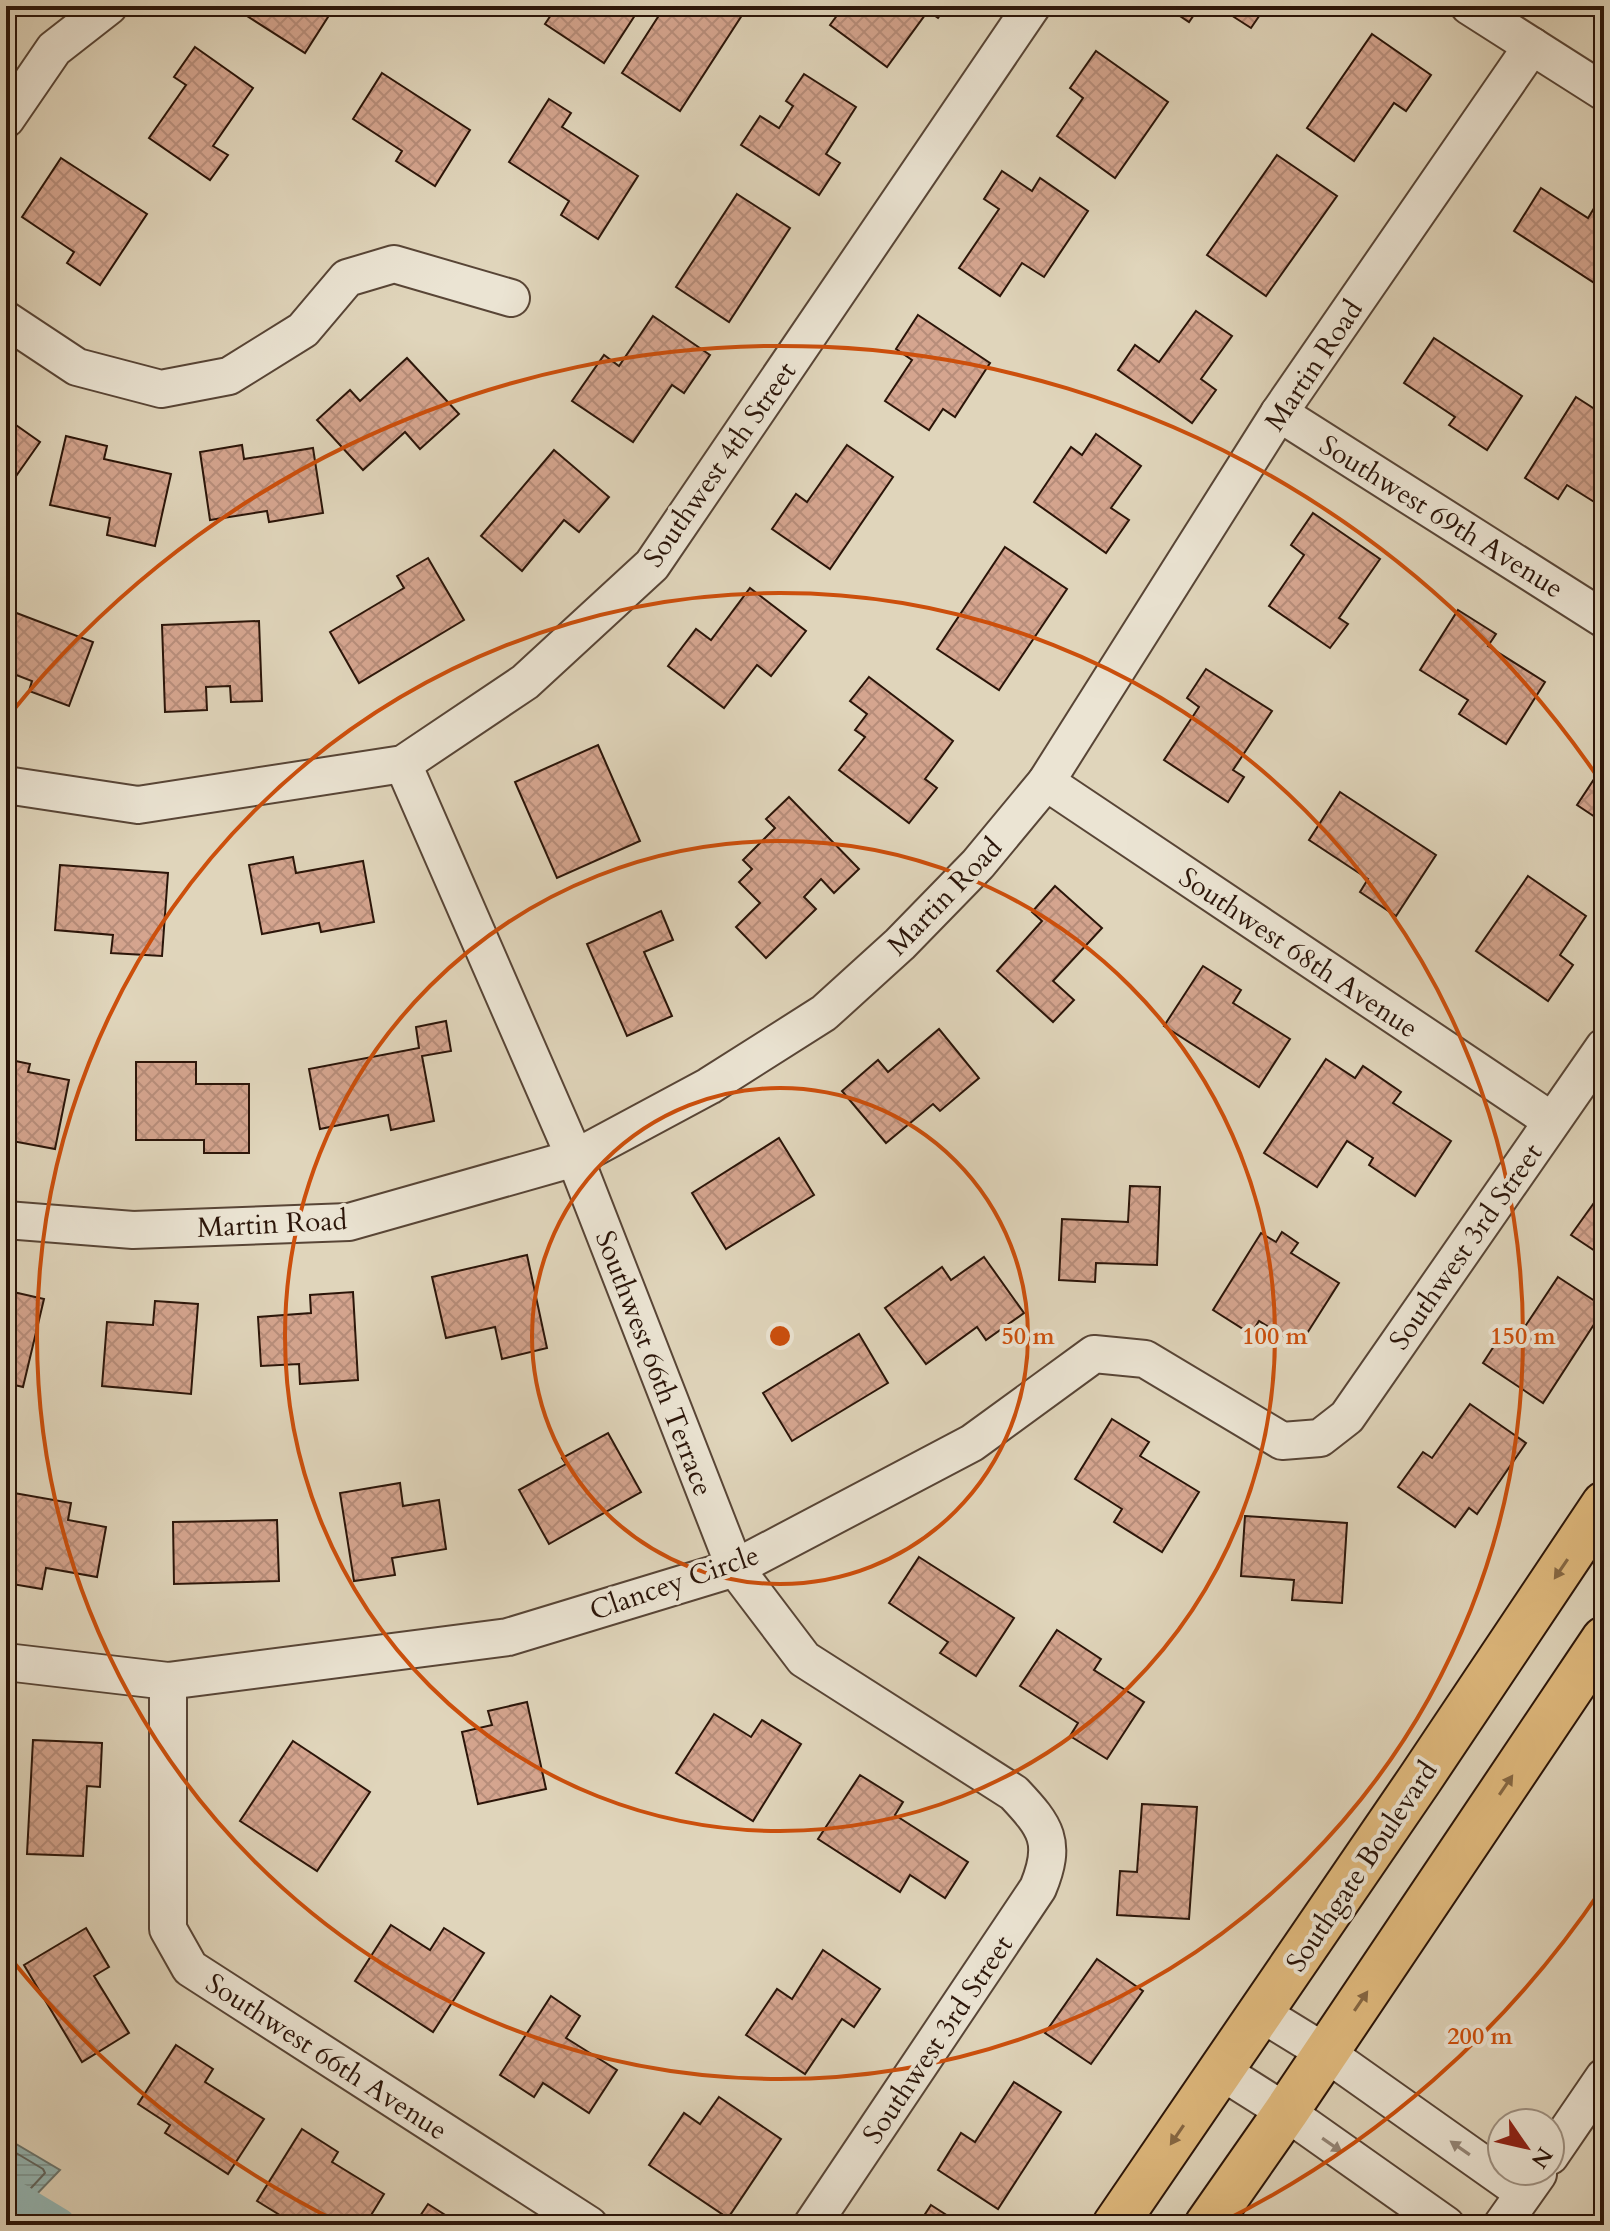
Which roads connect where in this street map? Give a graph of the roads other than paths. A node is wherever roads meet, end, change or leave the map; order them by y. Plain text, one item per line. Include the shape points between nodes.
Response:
1 (109, 6) edge
2 (1032, 6) edge
3 (1469, 6) edge
4 (1532, 46) junction
5 (1604, 92) edge
6 (6, 119) edge
7 (511, 298) dead end
8 (6, 320) edge
9 (1279, 413) junction
10 (1604, 619) edge
11 (403, 764) junction
12 (1046, 782) junction
13 (6, 785) edge
14 (1604, 1047) edge
15 (1552, 1121) junction
16 (575, 1158) junction
17 (6, 1220) edge
18 (1320, 1438) joint
19 (1604, 1504) edge
20 (735, 1568) junction
21 (1604, 1639) edge
22 (6, 1662) edge
23 (168, 1681) junction
24 (1049, 1848) joint
25 (1261, 2013) junction
26 (1326, 2053) junction
27 (1221, 2071) junction
28 (1604, 2077) edge
29 (1286, 2112) junction
30 (1566, 2133) edge
31 (1486, 2153) edge
32 (1529, 2187) edge
33 (589, 2225) edge
34 (812, 2225) edge
35 (1115, 2225) edge
36 (1207, 2225) edge
37 (1446, 2225) edge
38 (1502, 2225) edge

1 - 6 street via 54,49
2 - 11 street, Southwest 4th Street via 652,565 525,682
3 - 4 street
4 - 5 street
4 - 9 street, Martin Road
7 - 8 street via 394,264 347,278 303,330 229,376 161,389 77,367
9 - 10 street, Southwest 69th Avenue
9 - 12 street, Martin Road
11 - 13 street, Southwest 4th Street via 138,805
11 - 16 street, Southwest 66th Terrace
12 - 15 street, Southwest 68th Avenue
12 - 16 street, Martin Road via 978,864 824,1013 709,1086
14 - 15 street, Southwest 3rd Street
15 - 18 street, Southwest 3rd Street via 1347,1417
16 - 17 street, Martin Road via 349,1222 133,1230
16 - 20 street, Southwest 66th Terrace
18 - 20 street, Clancey Circle via 1282,1441 1145,1359 1094,1354 972,1443
19 -> 25 main road, Southgate Boulevard
20 - 23 street, Clancey Circle via 508,1637
20 - 24 street, Southwest 66th Terrace via 804,1659 1014,1793 1036,1819
26 -> 21 main road
22 - 23 street, Clancey Circle
23 - 33 street, Southwest 66th Avenue via 168,1929 190,1968
24 - 34 street, Southwest 3rd Street via 1038,1888
25 - 26 street
25 - 27 main road, Southgate Boulevard
26 - 29 main road
31 -> 26 street
27 - 29 street
27 -> 35 main road, Southgate Boulevard
28 - 30 street
29 - 36 main road
29 -> 37 street
32 - 38 street

